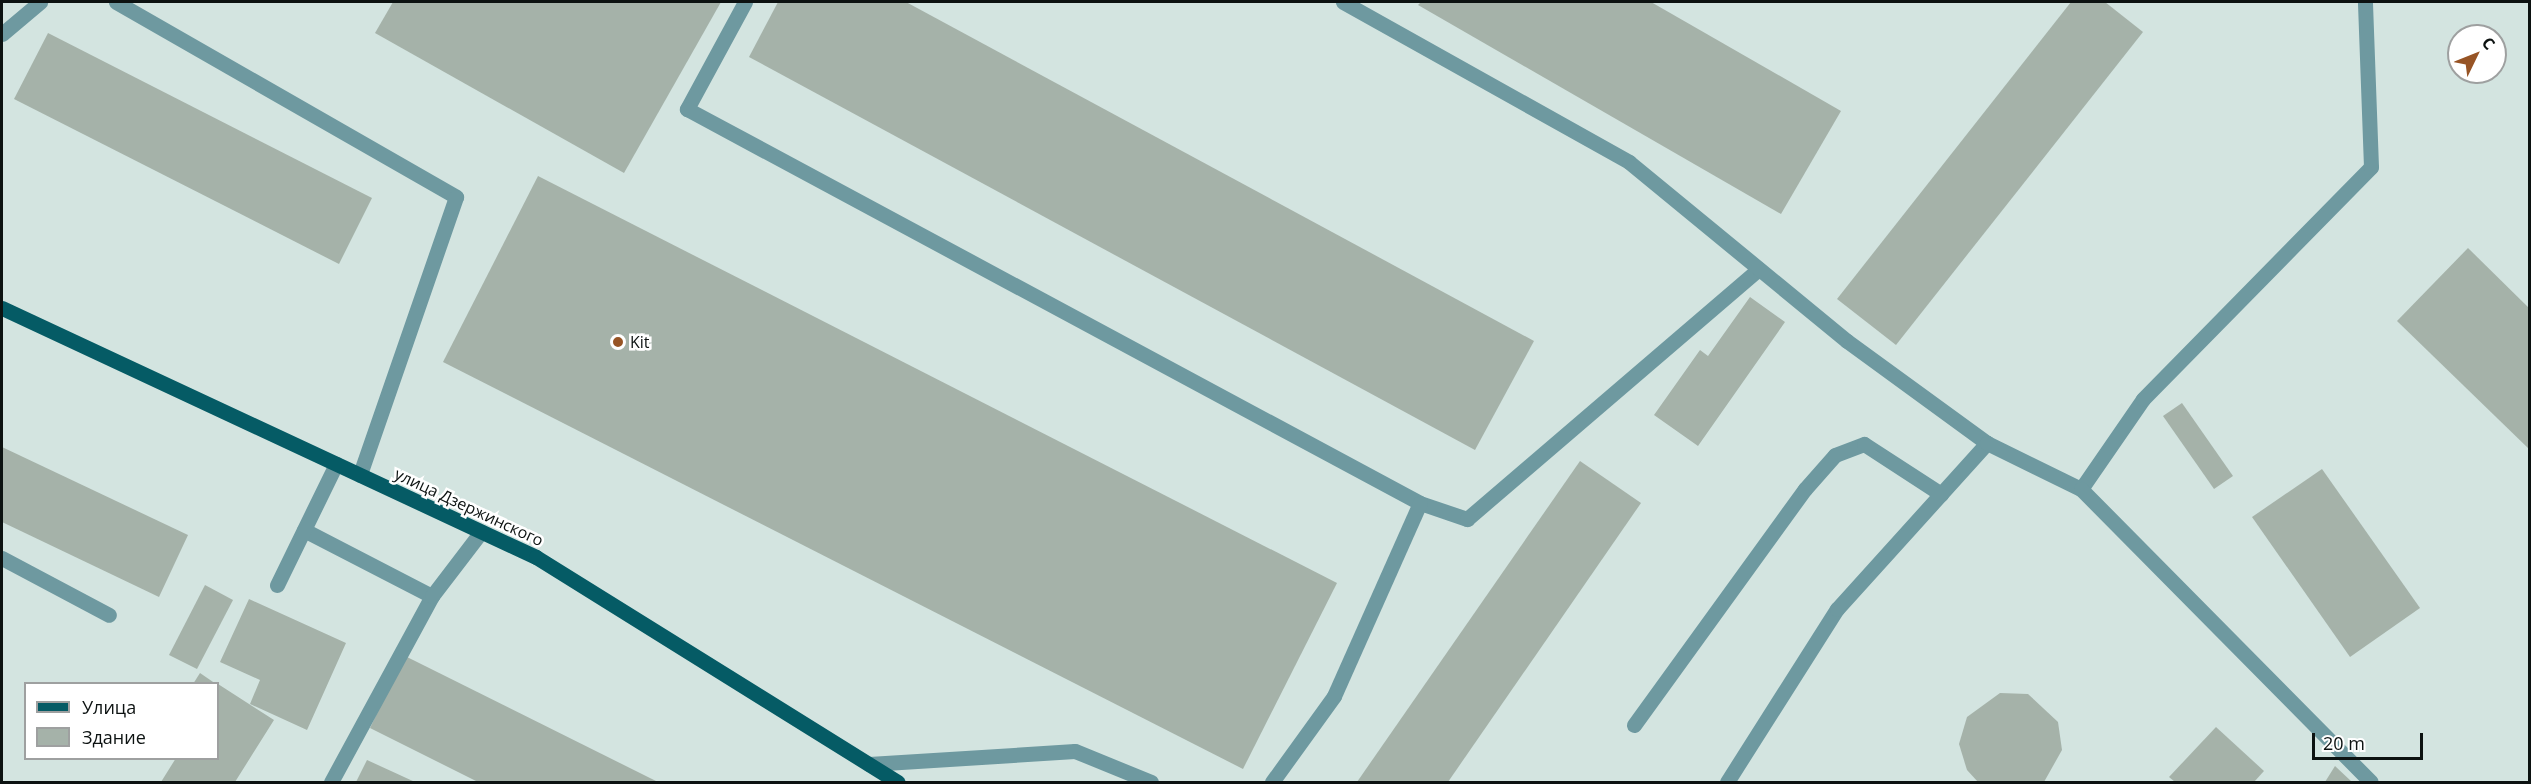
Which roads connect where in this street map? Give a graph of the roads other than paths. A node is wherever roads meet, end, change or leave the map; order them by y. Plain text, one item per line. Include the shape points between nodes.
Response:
1 (40, 2) edge
2 (116, 2) edge
3 (745, 2) edge
4 (1342, 2) edge
5 (2365, 2) edge
6 (2, 34) edge
7 (1759, 268) junction
8 (3, 311) edge
9 (1987, 442) junction
10 (336, 464) junction
11 (360, 475) junction
12 (2081, 489) junction
13 (1941, 494) junction
14 (1420, 503) junction
15 (304, 530) junction
16 (481, 532) junction
17 (2, 558) edge
18 (278, 585) dead end
19 (432, 596) junction
20 (109, 615) dead end
21 (1634, 725) dead end
22 (868, 764) junction
23 (331, 783) edge
24 (898, 783) edge
25 (1151, 783) edge
26 (1272, 783) edge
27 (1727, 783) edge
28 (2371, 783) edge

1 - 6 lane
2 - 11 lane via 456,197
3 - 14 lane via 687,109
4 - 7 lane via 1629,162
5 - 12 lane via 2371,167 2143,399
7 - 9 lane
7 - 14 lane via 1467,519
8 - 10 main road, улица Дзержинского
9 - 12 lane
9 - 13 lane
10 - 11 main road, улица Дзержинского
10 - 15 lane
11 - 16 main road, улица Дзержинского
12 - 28 lane
13 - 21 lane via 1864,444 1835,455 1805,489
13 - 27 lane via 1837,609
14 - 26 lane via 1334,696
15 - 18 lane
15 - 19 lane
16 - 19 lane
16 - 22 main road, улица Дзержинского via 536,558
17 - 20 lane
19 - 23 lane
22 - 24 main road, улица Дзержинского
22 - 25 lane via 1075,751

